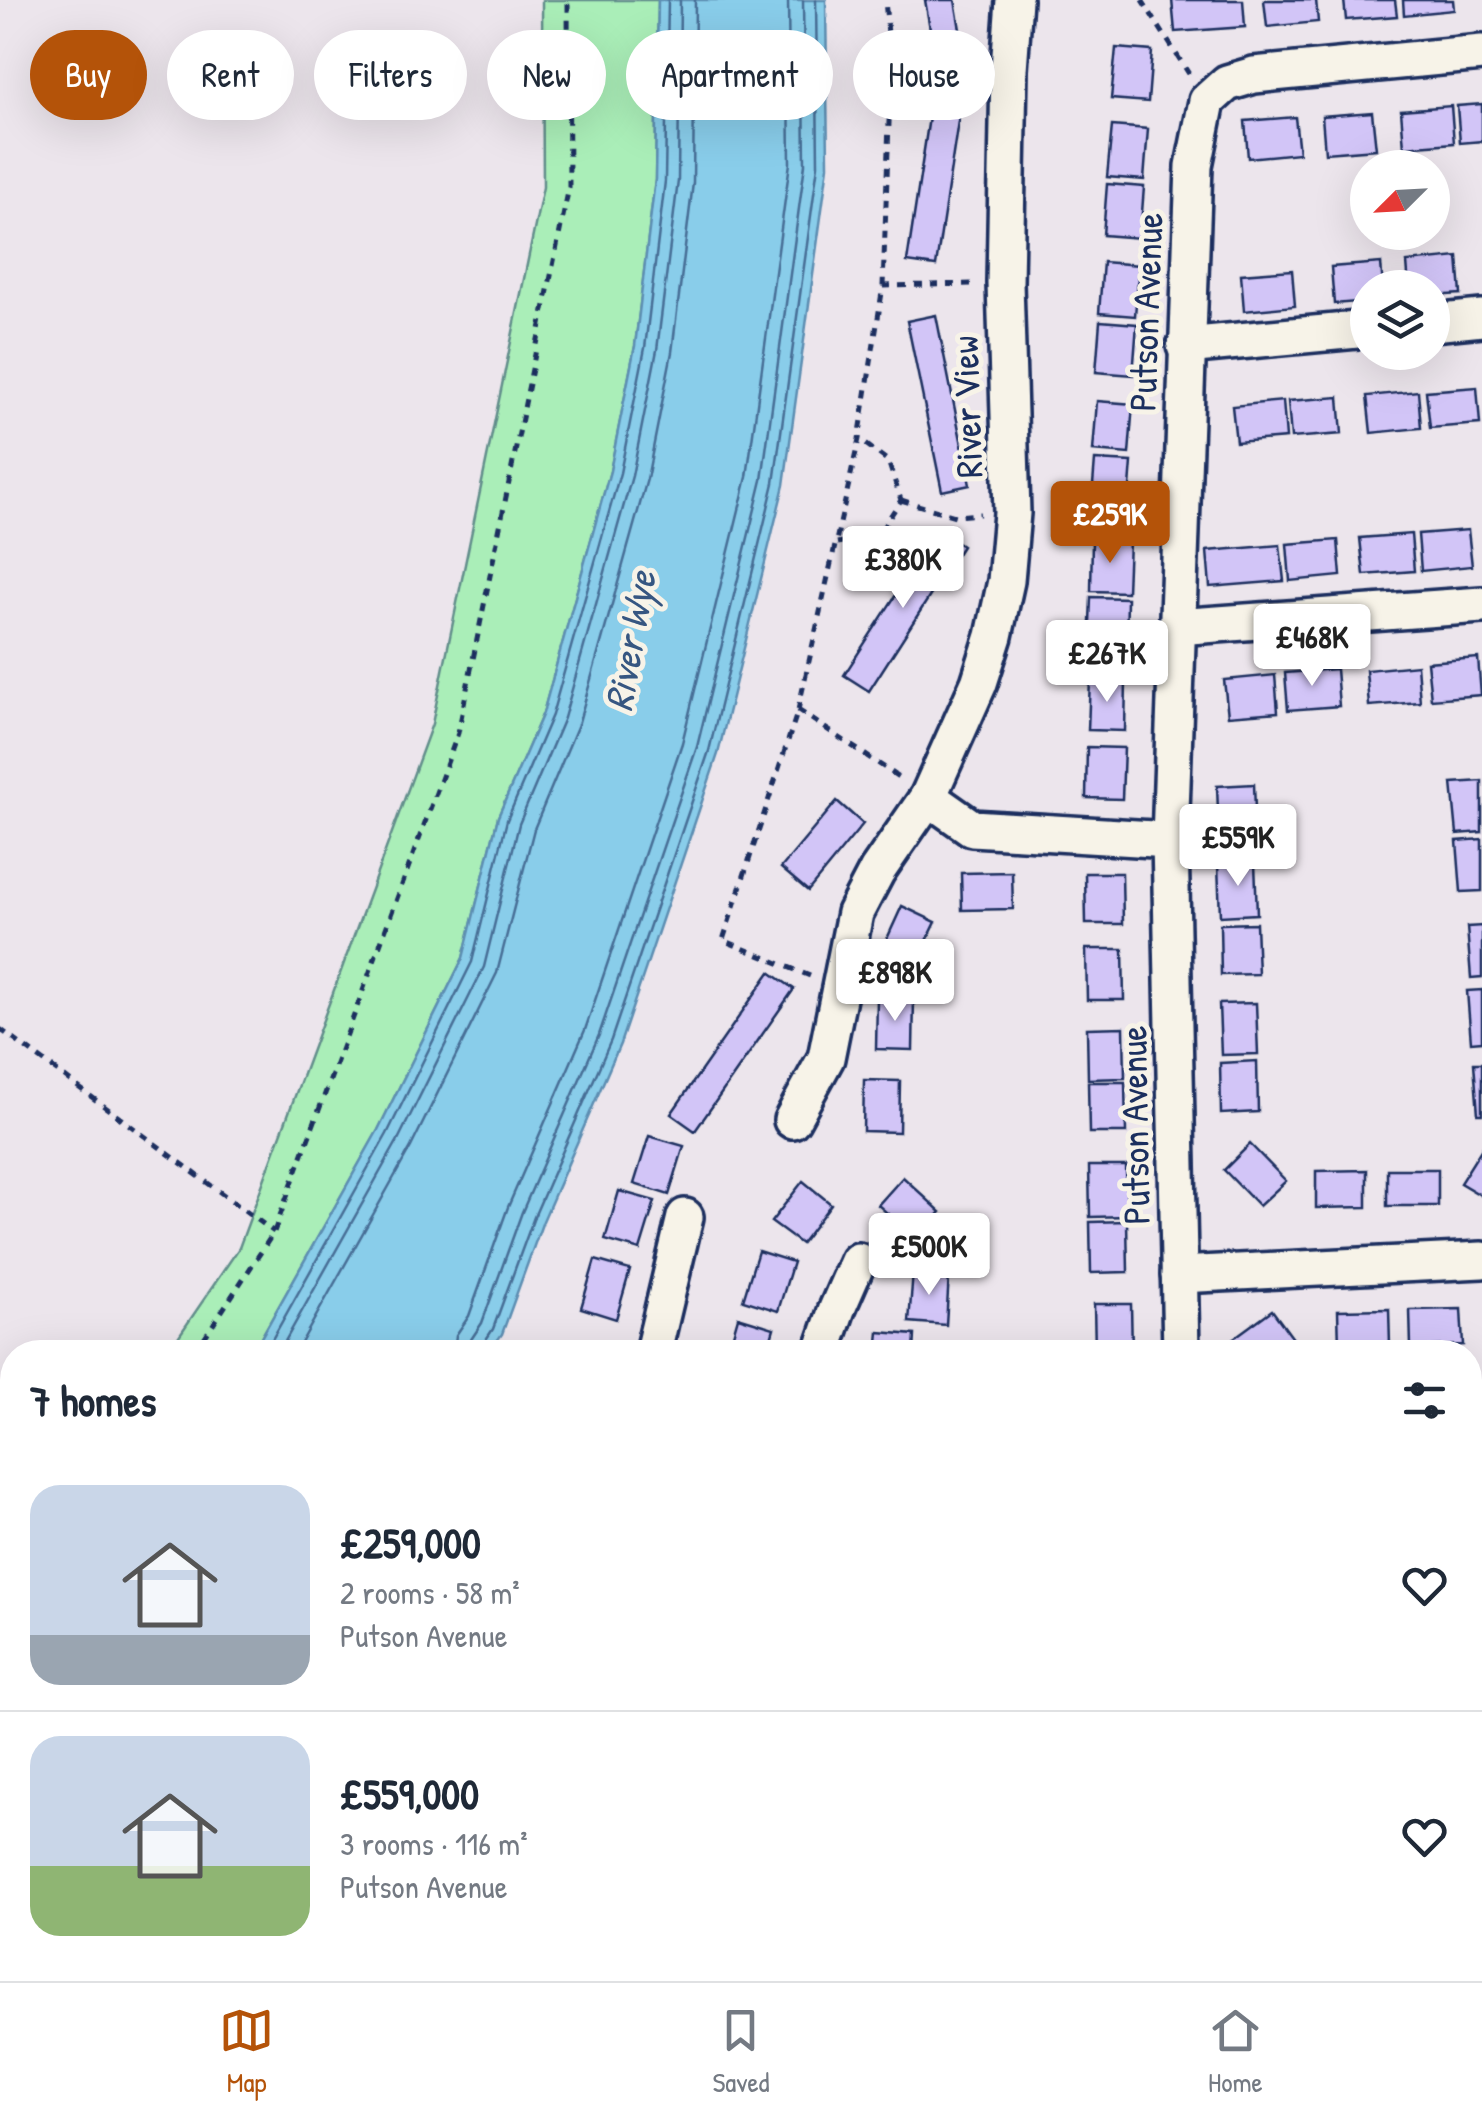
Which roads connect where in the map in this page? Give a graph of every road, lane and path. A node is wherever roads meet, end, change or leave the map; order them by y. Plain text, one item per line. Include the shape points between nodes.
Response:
1 (568, 0) edge
2 (885, 0) edge
3 (1014, 0) edge
4 (1142, 0) edge
5 (888, 30) edge
6 (1482, 52) edge
7 (995, 69) edge
8 (1009, 69) junction
9 (1207, 101) junction
10 (889, 120) edge
11 (1005, 284) junction
12 (883, 286) junction
13 (1482, 318) edge
14 (1450, 321) edge
15 (1350, 331) edge
16 (1186, 346) junction
17 (859, 438) junction
18 (900, 500) junction
19 (1012, 513) junction
20 (837, 544) junction
21 (1482, 605) edge
22 (1176, 627) junction
23 (798, 710) junction
24 (928, 797) junction
25 (1170, 840) junction
26 (840, 988) junction
27 (0, 1029) edge
28 (792, 1120) dead end
29 (686, 1217) dead end
30 (274, 1232) junction
31 (858, 1260) dead end
32 (1482, 1260) edge
33 (1180, 1276) junction
34 (203, 1340) edge
35 (656, 1340) edge
36 (826, 1340) edge
37 (1181, 1340) edge

1 - 30 path via 569,186 458,733
2 - 5 path
3 - 8 street, River View
4 - 9 path
6 - 9 street via 1254,75 1227,84
7 - 8 path
8 - 11 street, River View
9 - 16 street, Putson Avenue via 1194,166
10 - 12 path
11 - 12 path
11 - 19 street, River View
12 - 17 path
13 - 14 street
15 - 16 street
16 - 22 street, Putson Avenue
17 - 18 path via 888,461
17 - 20 path
18 - 19 path via 955,516
18 - 20 path via 878,535
19 - 24 street, River View via 994,636
20 - 23 path
21 - 22 street
22 - 25 street, Putson Avenue
23 - 24 path
23 - 26 path via 724,940
24 - 25 street via 972,828
24 - 26 street, River View via 876,870 855,913
25 - 33 street, Putson Avenue
26 - 28 street, River View via 826,1058
27 - 30 path
29 - 35 street
30 - 34 path
31 - 36 street
32 - 33 street
33 - 37 street, Putson Avenue

